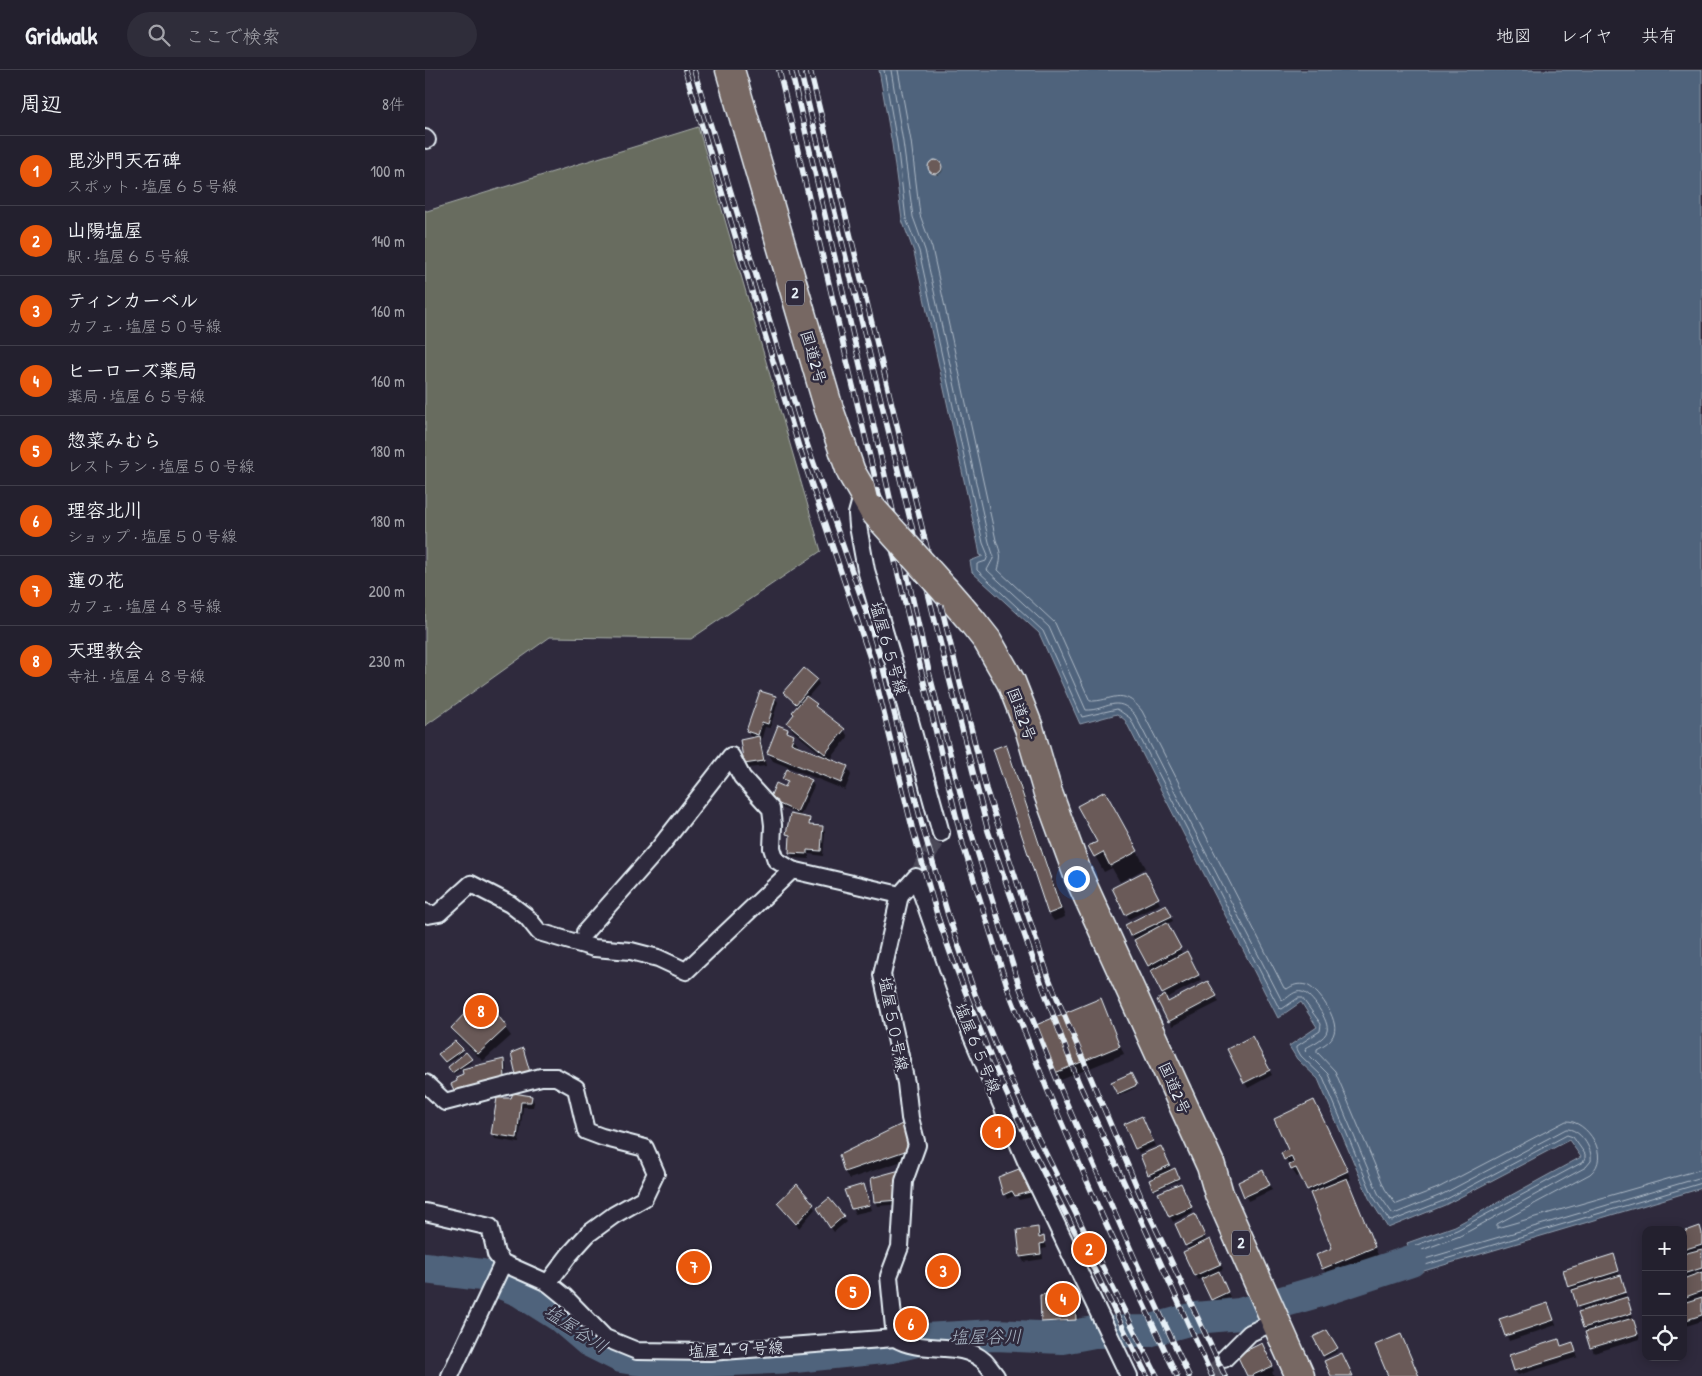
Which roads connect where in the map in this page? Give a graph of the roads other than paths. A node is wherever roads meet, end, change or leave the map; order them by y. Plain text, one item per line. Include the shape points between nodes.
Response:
1 (730, 70) edge
2 (868, 501) junction
3 (941, 833) dead end
4 (792, 870) junction
5 (900, 895) junction
6 (425, 912) edge
7 (585, 932) dead end
8 (425, 1083) edge
9 (425, 1212) edge
10 (501, 1266) junction
11 (549, 1283) junction
12 (1271, 1310) junction
13 (902, 1342) junction
14 (1224, 1359) tunnel mouth
15 (450, 1376) edge
16 (995, 1376) edge
17 (1129, 1376) edge
18 (1300, 1376) edge

1 - 2 highway, 国道2号 / 2 via 829,409 851,472
2 - 3 street, 塩屋６５号線 via 857,514 866,570
2 - 12 highway, 国道2号 / 2, bridge via 972,621 1011,682 1078,875 1211,1166 1219,1194
4 - 5 street
4 - 6 street via 686,970 631,951 594,948 539,932 510,904 471,884 439,913 428,915
4 - 7 street via 776,860 772,848 771,809 742,777 731,756 660,847
5 - 13 street, 塩屋５０号線 via 882,975 917,1145 904,1181 899,1247 889,1276
5 - 17 street, 塩屋６５号線 via 916,877 971,1034 1026,1161
8 - 11 street via 445,1102 541,1077 556,1077 576,1088 586,1131 645,1148 656,1174 645,1198 589,1234
9 - 10 street via 490,1227
10 - 11 street, 塩屋４９号線
10 - 15 street
11 - 13 street, 塩屋４９号線 via 605,1338 637,1351 710,1352
12 - 14 street
12 - 18 highway, 国道2号 / 2
13 - 16 street, 塩屋４９号線 via 968,1351 984,1361

